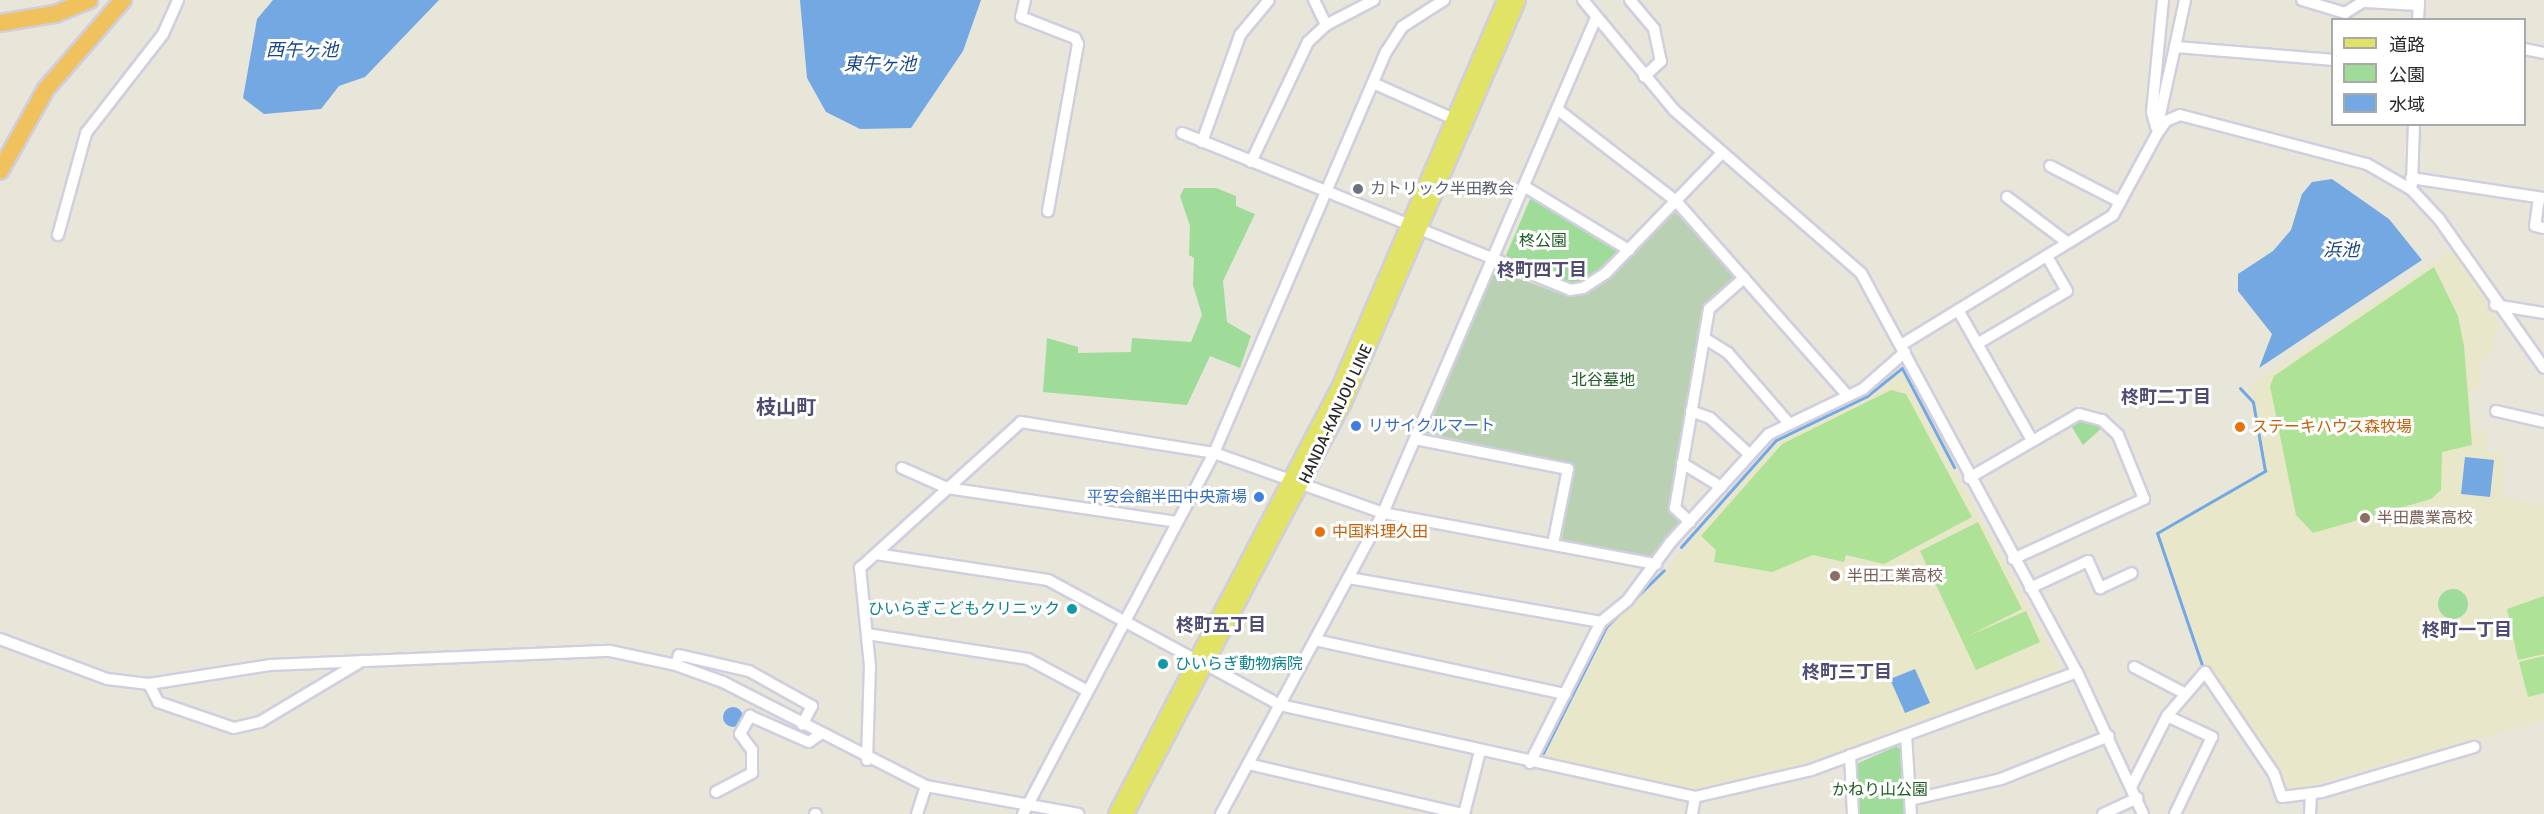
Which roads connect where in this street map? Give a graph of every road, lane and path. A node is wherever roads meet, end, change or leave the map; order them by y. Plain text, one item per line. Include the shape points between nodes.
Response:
1 (89, 0) edge
2 (123, 0) edge
3 (178, 0) edge
4 (1025, 0) edge
5 (1269, 0) edge
6 (1314, 0) edge
7 (1374, 0) edge
8 (1444, 0) edge
9 (1505, 0) edge
10 (1518, 0) edge
11 (1630, 0) edge
12 (2163, 0) edge
13 (2185, 0) edge
14 (2302, 0) edge
15 (2365, 1) edge
16 (1590, 2) edge
17 (2419, 3) edge
18 (1596, 18) junction
19 (2418, 18) edge
20 (0, 23) edge
21 (1326, 25) junction
22 (2175, 47) junction
23 (2526, 49) edge
24 (2544, 53) edge
25 (2331, 60) edge
26 (1644, 77) junction
27 (1373, 84) junction
28 (1557, 110) junction
29 (1454, 119) junction
30 (2414, 126) edge
31 (2157, 131) junction
32 (1182, 133) dead end
33 (1202, 142) junction
34 (1722, 153) junction
35 (1251, 162) junction
36 (2050, 166) dead end
37 (0, 171) edge
38 (2411, 178) junction
39 (1524, 186) junction
40 (2412, 190) junction
41 (1326, 193) junction
42 (2007, 197) dead end
43 (2542, 198) edge
44 (1676, 201) junction
45 (2120, 202) junction
46 (1048, 211) dead end
47 (1413, 228) junction
48 (2544, 228) edge
49 (58, 235) dead end
50 (2068, 243) junction
51 (1629, 250) junction
52 (2047, 257) junction
53 (1491, 261) junction
54 (1744, 278) junction
55 (2495, 305) junction
56 (1958, 310) junction
57 (2544, 313) edge
58 (1704, 338) junction
59 (1977, 344) junction
60 (1903, 348) junction
61 (2544, 368) edge
62 (1848, 396) junction
63 (1691, 411) junction
64 (2496, 411) dead end
65 (1787, 421) junction
66 (2544, 422) edge
67 (1415, 439) junction
68 (2032, 440) junction
69 (1214, 453) junction
70 (1750, 455) junction
71 (1682, 463) junction
72 (902, 468) dead end
73 (1969, 478) junction
74 (1298, 482) junction
75 (1721, 487) junction
76 (947, 488) junction
77 (1383, 513) junction
78 (1176, 522) junction
79 (1690, 522) junction
80 (1553, 544) junction
81 (876, 554) junction
82 (2013, 559) junction
83 (1656, 564) junction
84 (2132, 573) dead end
85 (1349, 578) junction
86 (2030, 588) junction
87 (1124, 621) junction
88 (1601, 622) junction
89 (867, 634) junction
90 (0, 639) edge
91 (1315, 640) junction
92 (362, 661) junction
93 (1202, 663) junction
94 (676, 665) junction
95 (2134, 667) dead end
96 (2077, 672) junction
97 (149, 684) junction
98 (1086, 690) junction
99 (2184, 693) junction
100 (1565, 694) junction
101 (1280, 705) junction
102 (2167, 716) junction
103 (802, 725) junction
104 (819, 735) junction
105 (1906, 735) junction
106 (2109, 736) junction
107 (2474, 747) dead end
108 (1480, 752) junction
109 (1850, 755) junction
110 (867, 760) junction
111 (1530, 763) junction
112 (1248, 764) junction
113 (926, 786) junction
114 (2131, 787) junction
115 (716, 792) dead end
116 (2311, 794) junction
117 (1695, 796) junction
118 (2137, 798) junction
119 (1910, 800) junction
120 (1024, 809) edge
121 (916, 814) edge
122 (1078, 814) edge
123 (1116, 814) edge
124 (1126, 814) edge
125 (1221, 814) edge
126 (1464, 814) edge
127 (1692, 814) edge
128 (1853, 814) edge
129 (1911, 814) edge
130 (2103, 814) edge
131 (2143, 814) edge
132 (2175, 814) edge
133 (2310, 814) edge

1 - 20 highway via 55,14
2 - 37 highway via 46,89
3 - 49 street via 163,34 86,133
4 - 46 street via 1021,17 1075,38 1078,44
5 - 33 street via 1240,35
6 - 21 street
7 - 21 street
8 - 27 street via 1402,27
9 - 29 main road, HANDA-KANJOU LINE
10 - 47 main road, HANDA-KANJOU LINE
11 - 26 street via 1654,28 1661,62
12 - 31 street via 2152,112
13 - 22 street
14 - 15 street via 2345,13
15 - 17 street
16 - 18 street
17 - 19 street
18 - 26 street
18 - 28 street
21 - 35 street via 1301,53
22 - 25 street
22 - 31 street
23 - 24 street
26 - 34 street
27 - 29 street
27 - 41 street
28 - 39 street
28 - 44 street
29 - 47 main road, HANDA-KANJOU LINE
30 - 38 street
31 - 40 street via 2166,121 2180,116 2367,164
31 - 45 street
32 - 33 street
33 - 35 street
34 - 44 street
34 - 60 street via 1861,273
35 - 41 street
36 - 45 street
38 - 40 street
38 - 43 street
39 - 51 street
39 - 53 street
40 - 55 street via 2439,219
41 - 47 street
41 - 69 street
42 - 50 street
43 - 48 street via 2535,226
44 - 51 street
44 - 54 street
45 - 50 street via 2105,221
47 - 53 street
47 - 74 main road, HANDA-KANJOU LINE
50 - 52 street
51 - 53 street via 1596,282 1570,290
52 - 56 street
52 - 59 street via 2067,291
53 - 67 street
54 - 58 street via 1708,309
54 - 62 street
55 - 57 street
55 - 61 street
56 - 59 street
56 - 60 street
58 - 63 street
58 - 65 street via 1728,353
59 - 68 street
60 - 62 street via 1863,389
60 - 73 street
62 - 65 street
63 - 70 street via 1710,418
63 - 71 street
64 - 66 street
65 - 70 street
67 - 77 street
67 - 80 street via 1568,469
68 - 73 street
68 - 82 street via 2079,414 2102,420 2118,435 2144,499
69 - 74 street
69 - 76 street via 1021,422
69 - 78 street
70 - 75 street
71 - 75 street
71 - 79 street via 1675,508
72 - 76 street
73 - 82 street
74 - 77 street
74 - 93 main road, HANDA-KANJOU LINE
75 - 79 street
76 - 78 street
76 - 81 street
77 - 80 street
77 - 85 street
78 - 87 street
79 - 83 street
80 - 83 street
81 - 87 street via 1048,580
81 - 89 street via 860,568
82 - 86 street
83 - 88 street
84 - 86 street via 2100,588 2088,561
85 - 88 street
85 - 91 street
86 - 96 street
87 - 93 street
87 - 98 street
88 - 100 street
89 - 98 street via 1028,658
89 - 110 street
90 - 97 street via 107,679
91 - 100 street
91 - 101 street
92 - 94 street via 583,649
92 - 97 street via 270,666
92 - 97 street via 260,722 240,727 158,702
93 - 101 street
93 - 123 main road, HANDA-KANJOU LINE
93 - 124 main road, HANDA-KANJOU LINE
94 - 103 street via 723,682
94 - 103 street via 679,655 749,671 812,706
95 - 99 street
96 - 105 street
96 - 106 street
98 - 120 street
99 - 102 street
99 - 116 street via 2205,672 2274,774 2282,797
100 - 111 street
101 - 108 street
101 - 112 street
102 - 114 street
102 - 132 street via 2212,737
103 - 104 street
104 - 110 street
104 - 115 street via 809,742 750,716 740,734 752,750 752,773
105 - 109 street
105 - 119 street
106 - 114 street
106 - 119 street via 2001,779
107 - 116 street
108 - 111 street
108 - 126 street
109 - 117 street via 1811,770
109 - 128 street
110 - 113 street
111 - 117 street
112 - 125 street
112 - 126 street
113 - 120 street
113 - 121 street
114 - 118 street
116 - 133 street
117 - 127 street
118 - 130 street
118 - 131 street
119 - 129 street
120 - 122 street

